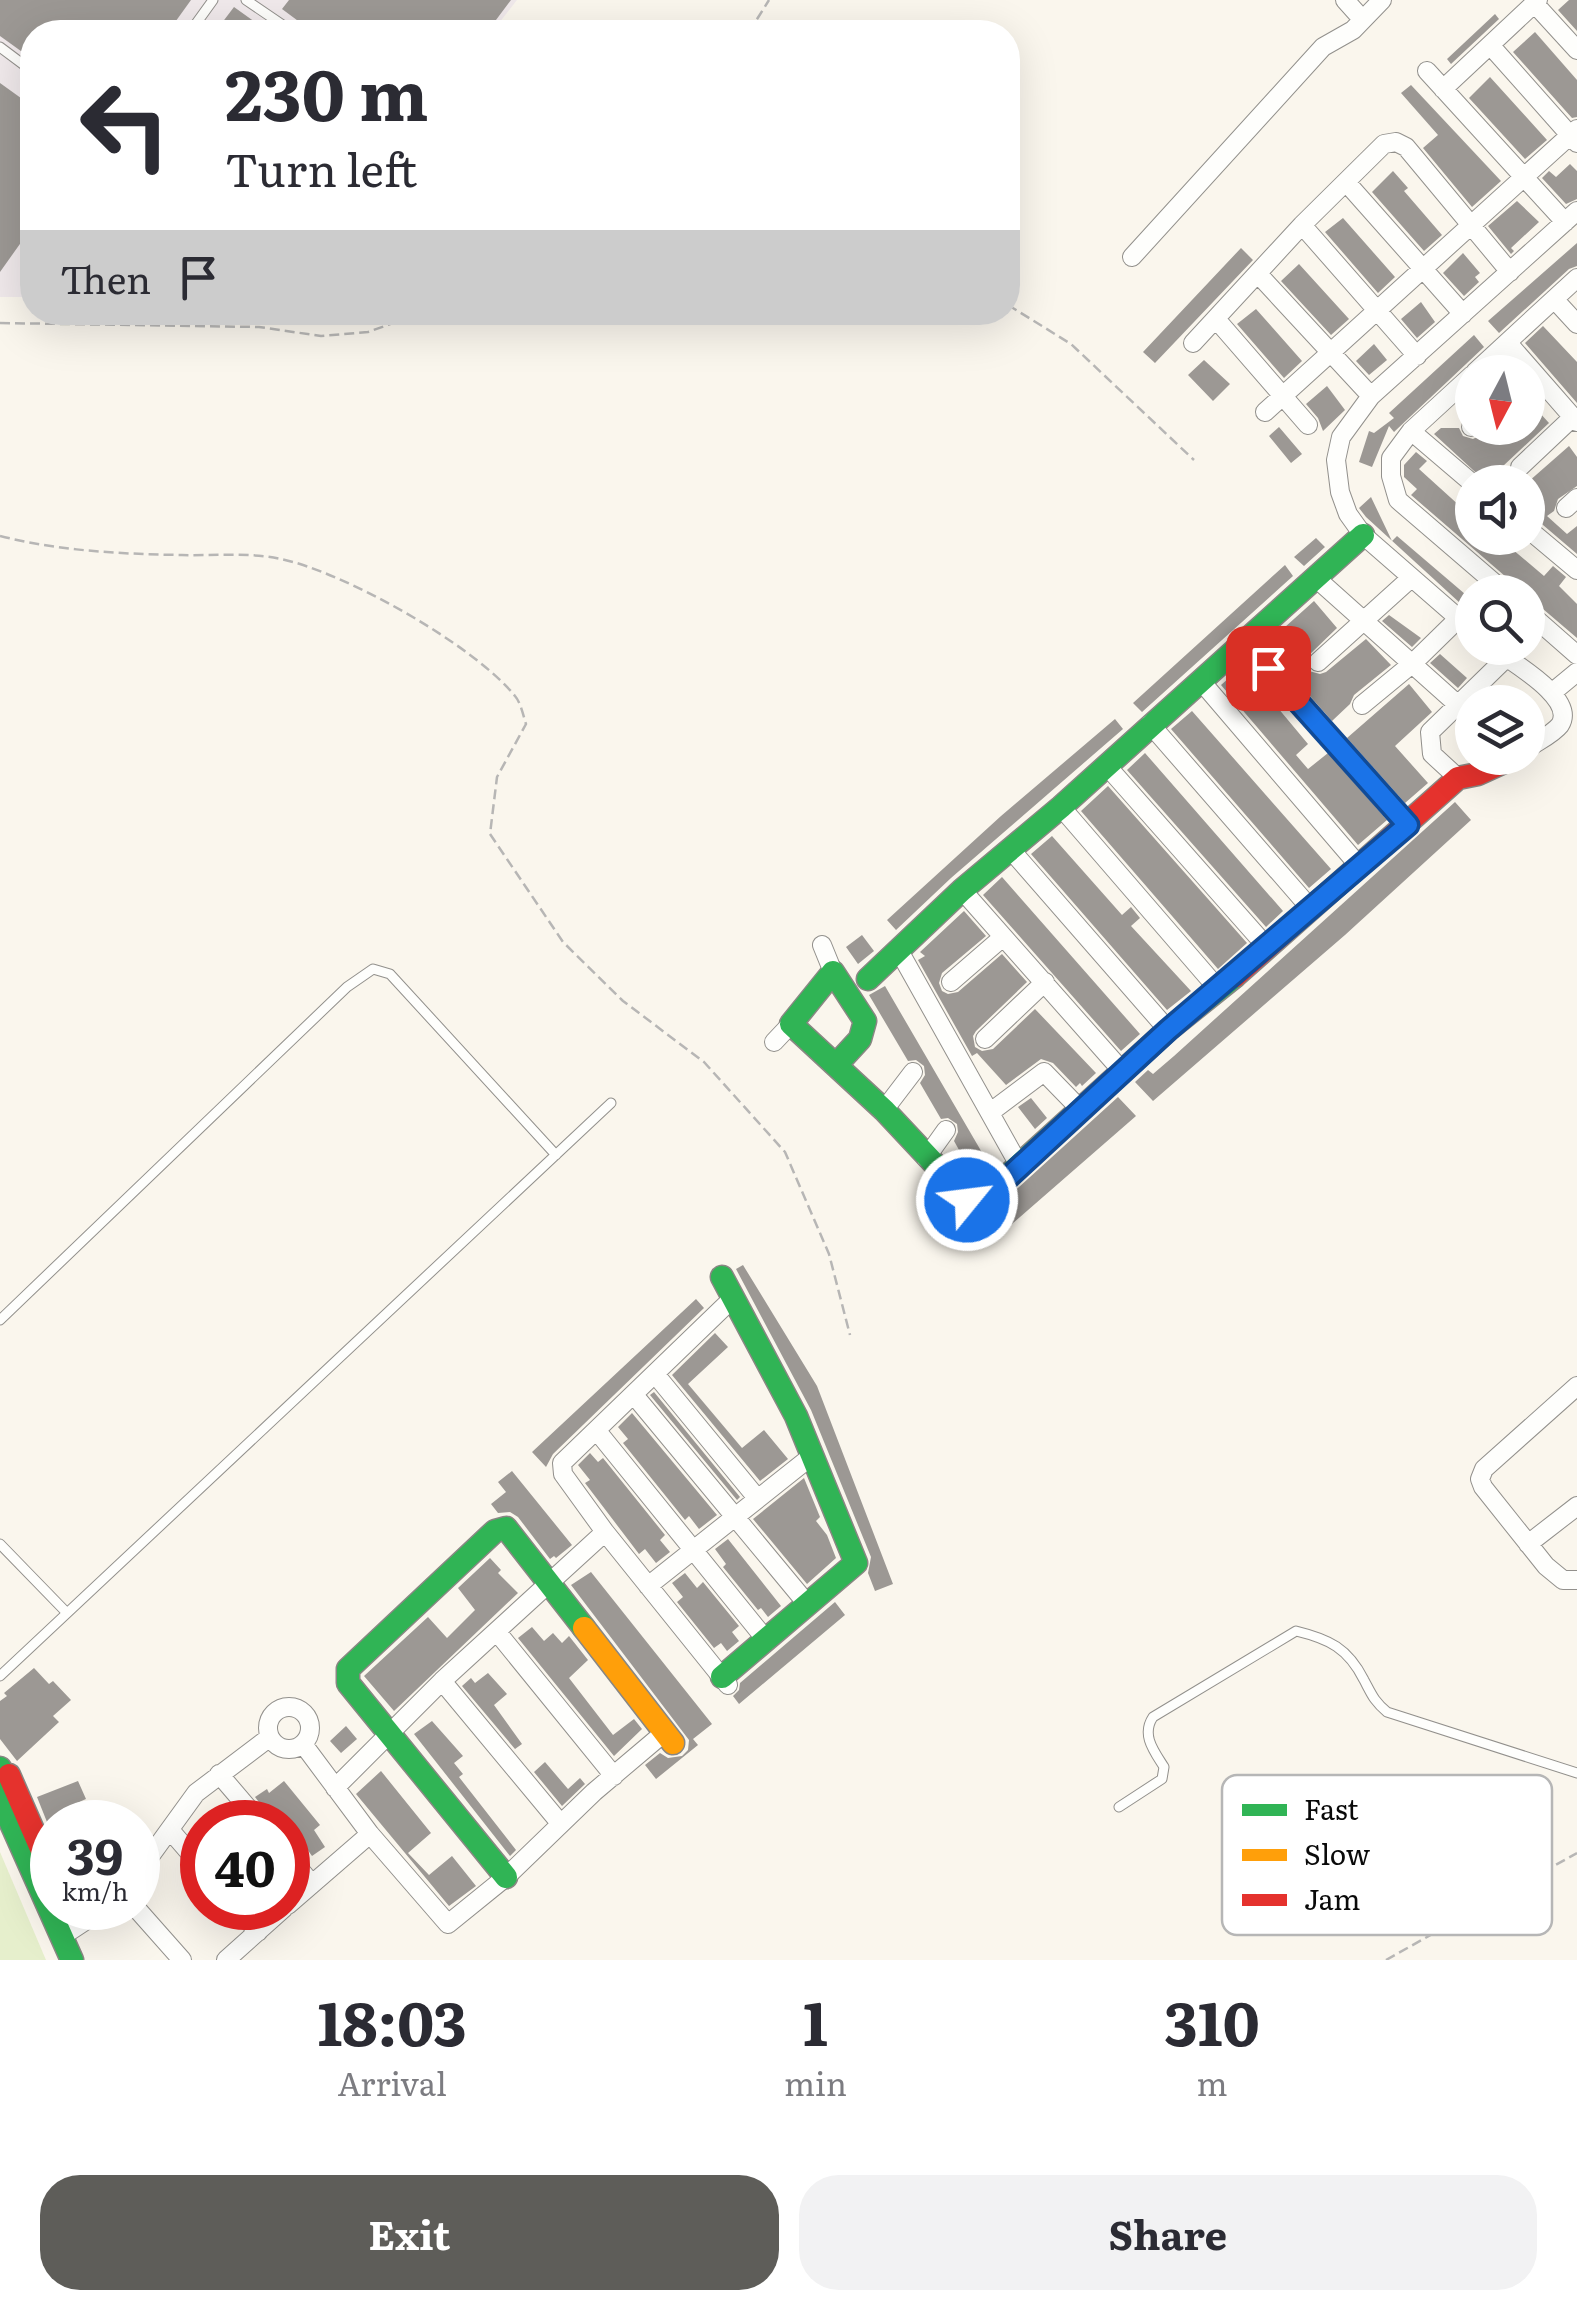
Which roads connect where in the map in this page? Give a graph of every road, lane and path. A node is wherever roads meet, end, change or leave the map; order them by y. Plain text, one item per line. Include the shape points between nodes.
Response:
1 (246, 0) edge
2 (1345, 0) edge
3 (1382, 0) edge
4 (1536, 2) edge
5 (1362, 19) junction
6 (275, 20) edge
7 (1490, 45) junction
8 (1577, 50) edge
9 (1427, 71) dead end
10 (1443, 89) junction
11 (1575, 136) edge
12 (1525, 180) junction
13 (1346, 182) junction
14 (1571, 217) edge
15 (1470, 224) junction
16 (1302, 225) junction
17 (1132, 258) dead end
18 (1422, 266) junction
19 (1510, 272) junction
20 (1258, 274) junction
21 (1577, 278) edge
22 (1554, 299) junction
23 (1377, 311) junction
24 (1020, 312) edge
25 (1463, 314) junction
26 (1216, 319) junction
27 (1577, 324) edge
28 (173, 325) edge
29 (388, 325) edge
30 (1193, 343) dead end
31 (1508, 343) junction
32 (1331, 353) junction
33 (1495, 355) edge
34 (1517, 355) edge
35 (1417, 356) junction
36 (1545, 389) edge
37 (1455, 391) edge
38 (1284, 396) junction
39 (1371, 396) junction
40 (1265, 412) dead end
41 (1575, 420) edge
42 (1308, 425) dead end
43 (1412, 431) junction
44 (1194, 460) dead end
45 (1522, 465) edge
46 (1455, 468) edge
47 (1362, 535) junction
48 (0, 536) edge
49 (1545, 543) edge
50 (1577, 570) edge
51 (1484, 575) edge
52 (1316, 578) junction
53 (1411, 578) junction
54 (1455, 615) edge
55 (1366, 620) junction
56 (1545, 627) edge
57 (1455, 632) edge
58 (1245, 641) junction
59 (1577, 655) edge
60 (1318, 662) dead end
61 (1413, 663) junction
62 (1490, 665) edge
63 (1517, 665) edge
64 (1577, 672) edge
65 (1200, 680) junction
66 (1474, 685) edge
67 (1554, 691) junction
68 (1455, 701) edge
69 (1362, 705) dead end
70 (1455, 707) edge
71 (1150, 724) junction
72 (1545, 736) edge
73 (1106, 765) junction
74 (1473, 775) edge
75 (1458, 778) junction
76 (1060, 807) junction
77 (1408, 825) junction
78 (1011, 850) junction
79 (1360, 867) junction
80 (962, 890) junction
81 (1312, 909) junction
82 (1003, 937) junction
83 (822, 946) dead end
84 (1266, 946) junction
85 (898, 949) junction
86 (834, 972) junction
87 (868, 978) dead end
88 (952, 982) dead end
89 (1045, 982) junction
90 (1218, 990) junction
91 (791, 1024) junction
92 (1168, 1030) junction
93 (985, 1039) dead end
94 (774, 1042) dead end
95 (837, 1064) junction
96 (913, 1072) dead end
97 (1122, 1072) junction
98 (611, 1103) dead end
99 (1080, 1109) junction
100 (884, 1110) junction
101 (992, 1111) junction
102 (946, 1130) dead end
103 (556, 1155) junction
104 (926, 1158) junction
105 (1019, 1165) junction
106 (974, 1206) junction
107 (957, 1228) dead end
108 (722, 1277) dead end
109 (732, 1300) junction
110 (0, 1320) edge
111 (850, 1335) dead end
112 (655, 1374) junction
113 (1577, 1386) edge
114 (634, 1395) junction
115 (597, 1431) junction
116 (813, 1455) junction
117 (757, 1498) junction
118 (1577, 1506) edge
119 (734, 1517) junction
120 (605, 1532) junction
121 (0, 1544) edge
122 (1528, 1544) junction
123 (692, 1550) junction
124 (1577, 1580) edge
125 (550, 1582) junction
126 (648, 1586) junction
127 (808, 1605) junction
128 (67, 1613) junction
129 (497, 1632) junction
130 (766, 1641) junction
131 (0, 1676) edge
132 (725, 1681) joint
133 (442, 1682) junction
134 (391, 1732) junction
135 (270, 1737) junction
136 (669, 1737) joint
137 (302, 1744) junction
138 (0, 1753) edge
139 (0, 1768) edge
140 (1577, 1773) edge
141 (219, 1774) junction
142 (614, 1776) junction
143 (335, 1788) junction
144 (241, 1800) edge
145 (1120, 1806) dead end
146 (30, 1824) edge
147 (560, 1824) junction
148 (170, 1830) junction
149 (370, 1834) junction
150 (180, 1842) edge
151 (160, 1843) edge
152 (1577, 1853) edge
153 (30, 1855) edge
154 (1552, 1867) edge
155 (506, 1877) junction
156 (311, 1883) edge
157 (69, 1930) edge
158 (72, 1930) edge
159 (155, 1930) edge
160 (258, 1932) edge
161 (1431, 1935) edge
162 (72, 1960) edge
163 (89, 1960) edge
164 (182, 1960) edge
165 (226, 1960) edge
166 (1386, 1960) edge

1 - 6 lane
2 - 5 street
3 - 5 street
4 - 7 street
4 - 8 street
5 - 17 street via 1323,47
7 - 10 street
7 - 11 street
9 - 10 street
10 - 12 street
11 - 12 street
12 - 14 street
12 - 15 street
13 - 15 street via 1384,144 1396,142
13 - 16 street
13 - 18 street
14 - 19 street
15 - 18 street
15 - 19 street
16 - 20 street
16 - 23 street
18 - 23 street
18 - 25 street
19 - 25 street
20 - 26 street
20 - 32 street
21 - 22 street
22 - 27 street
22 - 31 street
23 - 32 street
23 - 35 street
24 - 44 path via 1071,344
25 - 35 street
26 - 30 street
26 - 38 street
28 - 29 path via 260,326 320,336
31 - 33 street
31 - 34 street
32 - 38 street
32 - 39 street
35 - 39 street
36 - 41 street
37 - 43 street
38 - 40 street
38 - 42 street
39 - 47 street via 1341,437 1336,460 1340,492
41 - 45 street
43 - 46 street
43 - 51 street via 1391,458 1398,500
47 - 52 street
47 - 53 street
48 - 111 path via 114,554 278,558 320,570 419,621 485,666 518,699 526,724 497,777 490,834 563,942 623,1001 704,1062 786,1152 829,1254
49 - 50 street
52 - 55 street
52 - 58 street
53 - 54 street
53 - 55 street
55 - 60 street
55 - 61 street
56 - 59 street
57 - 61 street
58 - 65 street
58 - 77 street
61 - 68 street
61 - 69 street
62 - 66 street
63 - 67 street
64 - 67 street
65 - 71 street
65 - 79 street
67 - 72 street via 1564,719
70 - 75 street via 1428,743
71 - 73 street
71 - 81 street
73 - 76 street
73 - 84 street
74 - 75 street
75 - 77 street
76 - 78 street
76 - 90 street
77 - 79 street
78 - 80 street
78 - 92 street
79 - 81 street
80 - 82 street
80 - 85 street
81 - 84 street
82 - 88 street
82 - 89 street
83 - 86 street
84 - 90 street
85 - 87 street
85 - 101 street
86 - 91 street
86 - 95 street via 866,1028
89 - 93 street
89 - 97 street
90 - 92 street
91 - 94 street
91 - 95 street
92 - 97 street
95 - 100 street
96 - 100 street
97 - 99 street
98 - 103 lane
99 - 101 street via 1044,1072
99 - 105 street
100 - 104 street
101 - 105 street
102 - 104 street
103 - 110 lane via 390,974 374,969 347,987
103 - 128 lane
104 - 106 street
105 - 106 street
106 - 107 street
108 - 109 street
109 - 112 street
109 - 116 street
112 - 114 street
112 - 117 street
113 - 122 street via 1480,1478
114 - 115 street
114 - 119 street
115 - 120 street via 560,1469
115 - 123 street
116 - 117 street
116 - 127 street via 861,1572
117 - 119 street
118 - 122 street
119 - 123 street
119 - 127 street
120 - 125 street
120 - 126 street
121 - 128 lane
122 - 124 street via 1563,1580
123 - 126 street
123 - 130 street
125 - 129 street
125 - 134 street via 500,1528 348,1669 348,1683
125 - 136 street
126 - 132 street
127 - 130 street
128 - 131 lane
129 - 133 street
129 - 142 street
130 - 132 street
133 - 134 street
133 - 147 street
134 - 143 street
134 - 155 street
135 - 137 street via 285,1749
135 - 137 street via 275,1710 299,1708 311,1728
135 - 141 street
136 - 142 street
137 - 143 street
138 - 146 street
139 - 153 street via 6,1812
140 - 145 lane via 1388,1712 1371,1700 1343,1651 1296,1631 1153,1716 1149,1741 1164,1768 1162,1779
141 - 144 street
141 - 148 street via 186,1803
142 - 147 street
143 - 149 street
147 - 155 street
148 - 150 street
148 - 151 street
149 - 155 street via 448,1924
149 - 156 street
152 - 154 path
157 - 162 street
158 - 163 street
159 - 164 street
160 - 165 street
161 - 166 path

